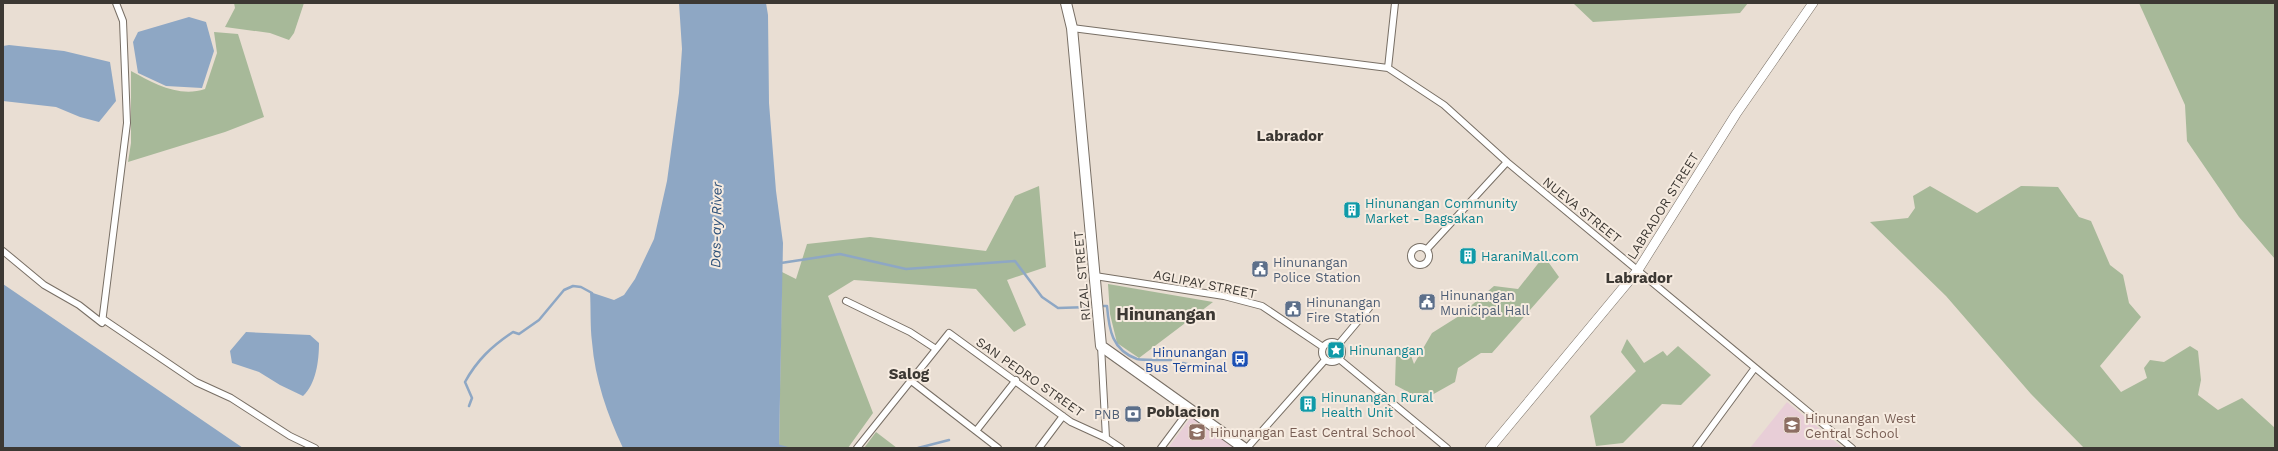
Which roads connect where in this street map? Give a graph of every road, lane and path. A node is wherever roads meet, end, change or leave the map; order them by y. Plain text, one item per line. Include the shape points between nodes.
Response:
1 (116, 3) edge
2 (1066, 3) edge
3 (1395, 3) edge
4 (1813, 3) edge
5 (1072, 28) junction
6 (1388, 68) junction
7 (1507, 162) junction
8 (1427, 249) dead end
9 (3, 251) edge
10 (1638, 270) junction
11 (1096, 276) junction
12 (846, 301) dead end
13 (1369, 308) dead end
14 (103, 319) junction
15 (1338, 345) junction
16 (1101, 346) junction
17 (1323, 347) junction
18 (936, 349) junction
19 (1339, 359) junction
20 (1326, 360) junction
21 (1754, 369) junction
22 (910, 380) junction
23 (1016, 380) junction
24 (1190, 409) junction
25 (1063, 416) junction
26 (976, 431) junction
27 (1106, 438) junction
28 (315, 448) edge
29 (857, 448) edge
30 (998, 448) edge
31 (1039, 448) edge
32 (1121, 448) edge
33 (1161, 448) edge
34 (1245, 448) edge
35 (1447, 448) edge
36 (1490, 448) edge
37 (1696, 448) edge
38 (1852, 448) edge

1 - 14 street via 123,21 127,123
2 - 5 main road, RIZAL STREET
3 - 6 street
4 - 10 street, LABRADOR STREET via 1736,114
5 - 6 street
5 - 11 main road, RIZAL STREET
6 - 7 street, NUEVA STREET via 1444,106
7 - 8 street
7 - 10 street, NUEVA STREET
9 - 14 street via 44,285 79,305 102,323
10 - 21 street, NUEVA STREET
10 - 36 street, LABRADOR STREET
11 - 16 main road, RIZAL STREET
11 - 17 street, AGLIPAY STREET via 1224,296 1256,304
12 - 18 street via 910,332
13 - 15 street
14 - 28 street via 196,382 231,398 290,436
15 - 17 street via 1329,343
15 - 19 street via 1341,353
16 - 24 main road
16 - 27 street
17 - 20 street via 1322,355
18 - 22 street
18 - 23 street, SAN PEDRO STREET via 949,333
19 - 20 street via 1334,362
19 - 35 street
20 - 34 street
21 - 37 street
21 - 38 street, NUEVA STREET
22 - 26 street
22 - 29 street
23 - 25 street, SAN PEDRO STREET
23 - 26 street
24 - 33 street
24 - 34 main road
25 - 27 street, SAN PEDRO STREET
25 - 31 street
26 - 30 street
27 - 32 street, SAN PEDRO STREET

